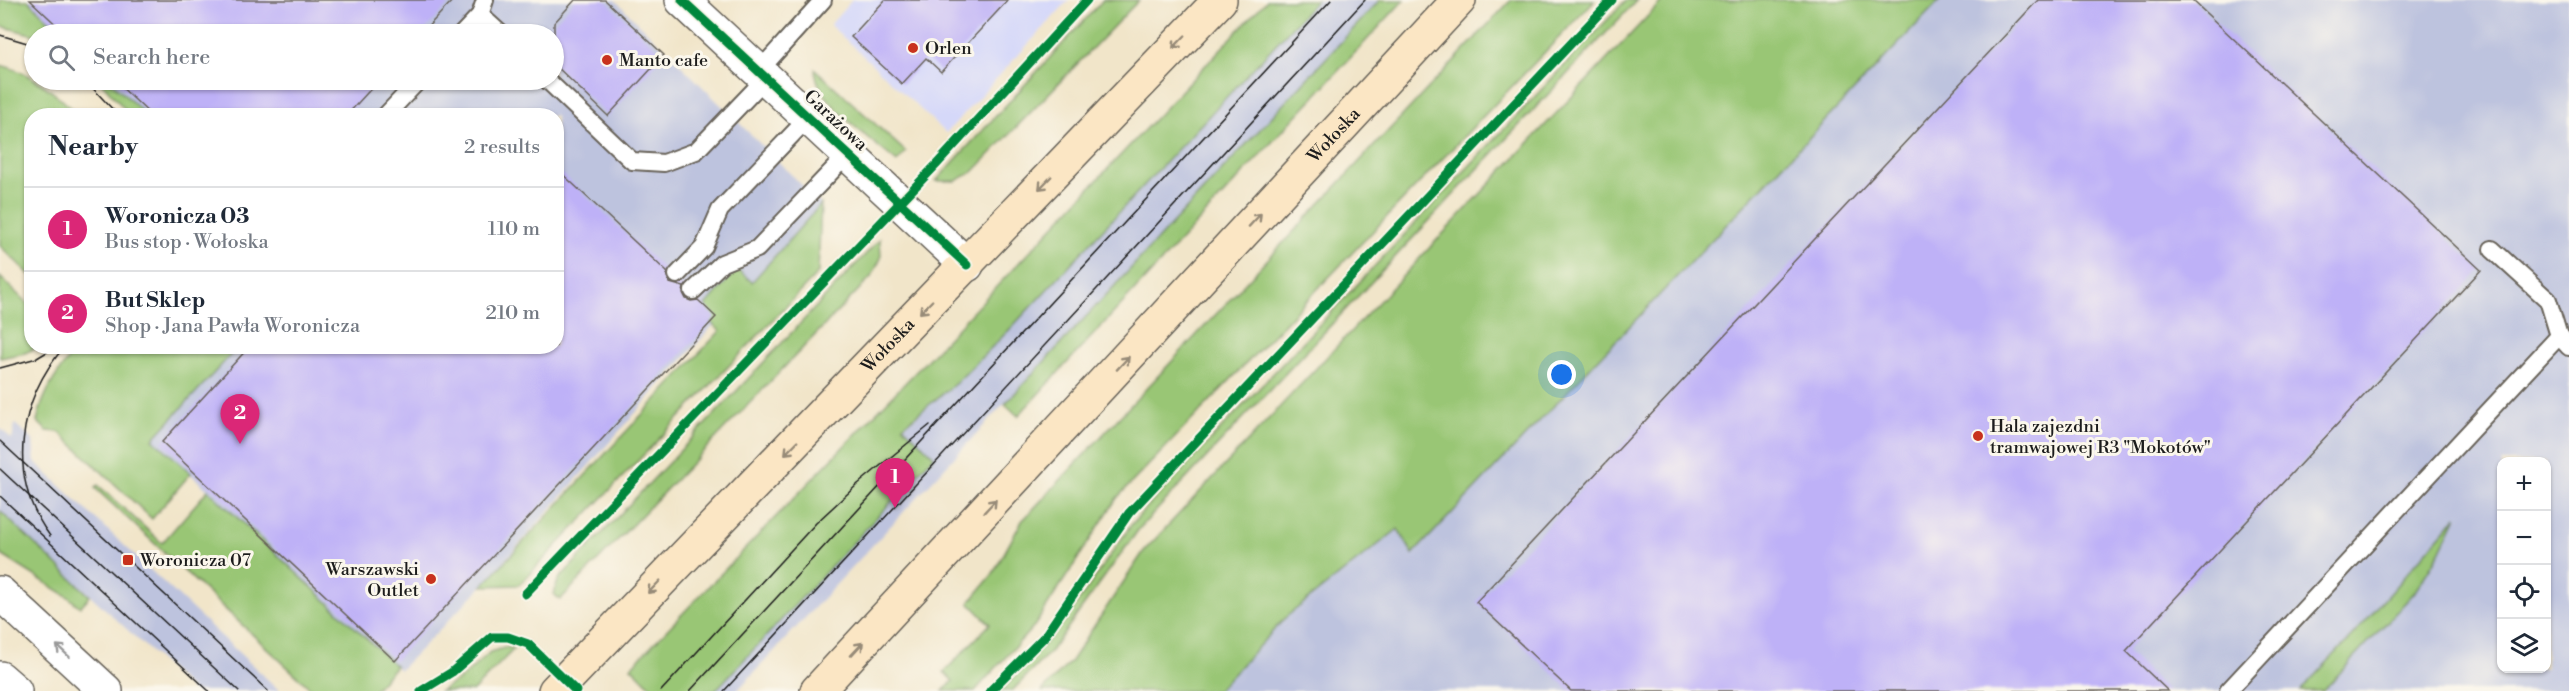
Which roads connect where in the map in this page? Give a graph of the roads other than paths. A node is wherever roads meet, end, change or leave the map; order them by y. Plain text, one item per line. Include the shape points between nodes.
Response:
1 (682, 0) edge
2 (822, 0) edge
3 (1220, 0) edge
4 (1459, 0) edge
5 (483, 8) edge
6 (470, 24) edge
7 (494, 24) edge
8 (762, 74) junction
9 (410, 90) edge
10 (557, 90) edge
11 (393, 108) edge
12 (808, 118) junction
13 (848, 154) junction
14 (2492, 249) dead end
15 (967, 265) junction
16 (677, 275) dead end
17 (693, 291) dead end
18 (2564, 341) edge
19 (0, 593) edge
20 (0, 678) edge
21 (15, 691) edge
22 (106, 691) edge
23 (555, 691) edge
24 (817, 691) edge
25 (2228, 691) edge

1 - 8 street, Garażowa
2 - 8 lane
3 -> 15 main road, Wołoska
24 -> 4 main road, Wołoska
5 - 6 lane
5 - 7 lane
8 - 10 lane via 696,152 664,164 632,161
8 - 12 street, Garażowa
9 - 11 lane
12 - 13 street, Garażowa
12 - 16 lane via 720,210 704,247
13 - 15 street, Garażowa
13 - 17 lane via 757,249 722,263
14 - 18 lane via 2548,300
15 -> 23 main road, Wołoska
18 - 25 lane
22 -> 19 street
20 - 21 street

